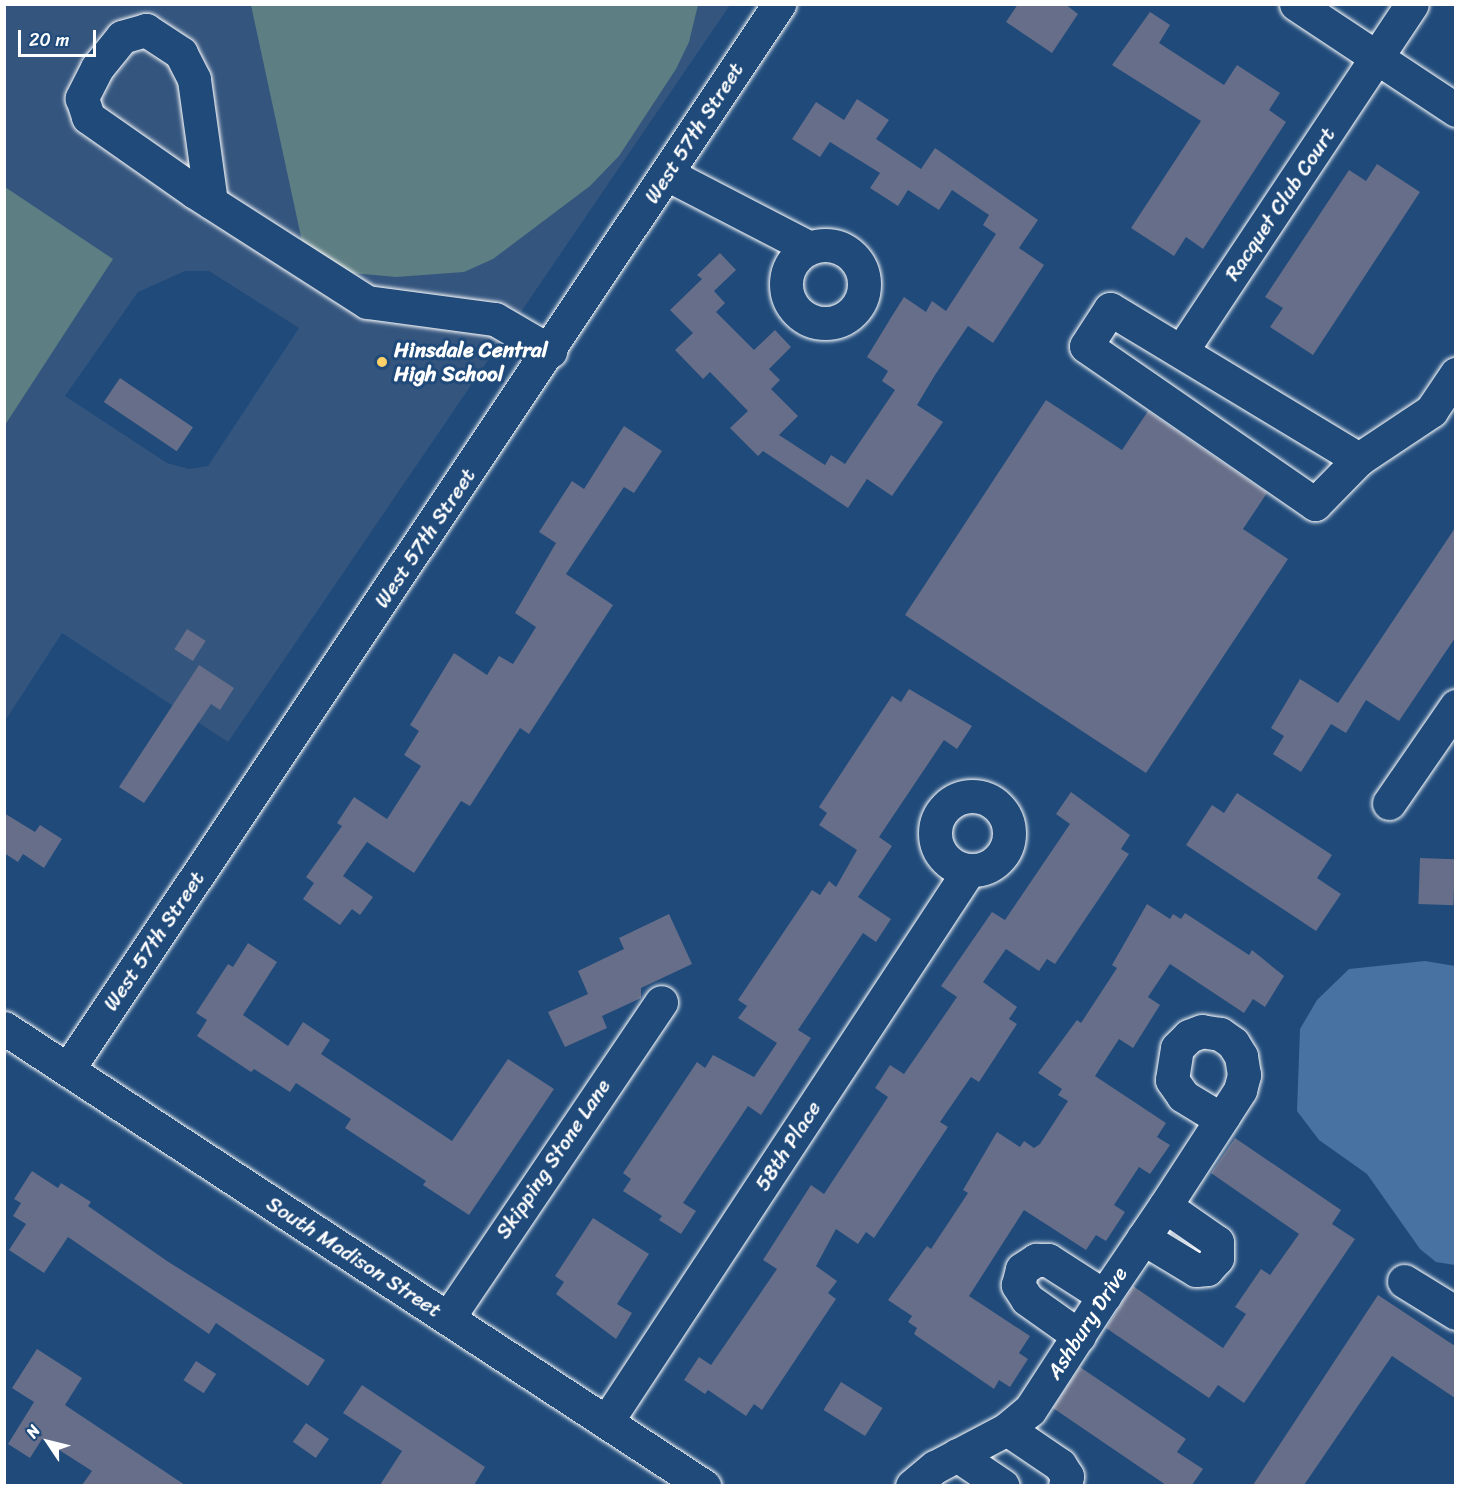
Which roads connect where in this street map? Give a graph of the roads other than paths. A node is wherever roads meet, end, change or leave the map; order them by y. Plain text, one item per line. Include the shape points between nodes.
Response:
1 (779, 4) edge
2 (1296, 4) edge
3 (1412, 4) edge
4 (1377, 58) junction
5 (1455, 110) edge
6 (667, 174) junction
7 (212, 202) junction
8 (808, 247) dead end
9 (1182, 350) junction
10 (550, 351) junction
11 (1455, 374) edge
12 (1359, 459) junction
13 (1455, 706) edge
14 (1389, 803) dead end
15 (969, 870) dead end
16 (661, 1002) dead end
17 (4, 1028) edge
18 (68, 1069) junction
19 (1221, 1119) dead end
20 (1164, 1206) junction
21 (1143, 1238) junction
22 (1404, 1281) dead end
23 (1104, 1296) junction
24 (1455, 1313) edge
25 (448, 1318) junction
26 (1079, 1336) junction
27 (607, 1422) junction
28 (1007, 1429) junction
29 (957, 1455) junction
30 (704, 1485) edge
31 (912, 1485) edge
32 (1004, 1485) edge
33 (1065, 1485) edge

1 - 6 street, West 57th Street
2 - 4 street
3 - 4 street, Racquet Club Court
4 - 5 street
4 - 9 street, Racquet Club Court
6 - 8 street
6 - 10 street, West 57th Street
7 - 7 street via 88,117 82,98 97,68 122,37 146,30 181,53 194,79
7 - 10 street via 368,302 495,319
9 - 12 street
9 - 12 street via 1110,309 1086,346 1315,504
10 - 18 street, West 57th Street
11 - 12 street via 1431,411
13 - 14 street
15 - 27 street, 58th Place
16 - 25 street, Skipping Stone Lane
17 - 18 street, South Madison Street
18 - 25 street, South Madison Street
19 - 20 street, Ashbury Drive
20 - 21 street, Ashbury Drive
20 - 21 street via 1217,1242 1216,1258 1207,1269 1196,1270
21 - 23 street, Ashbury Drive
22 - 24 street
23 - 26 street, Ashbury Drive
23 - 26 street via 1048,1260 1036,1260 1022,1269 1018,1285 1027,1299
25 - 27 street, South Madison Street
26 - 28 street, Ashbury Drive via 1030,1410
27 - 30 street, South Madison Street
28 - 29 street, Ashbury Drive
28 - 33 street via 1060,1466 1066,1476
29 - 31 street, Ashbury Drive
29 - 32 street

